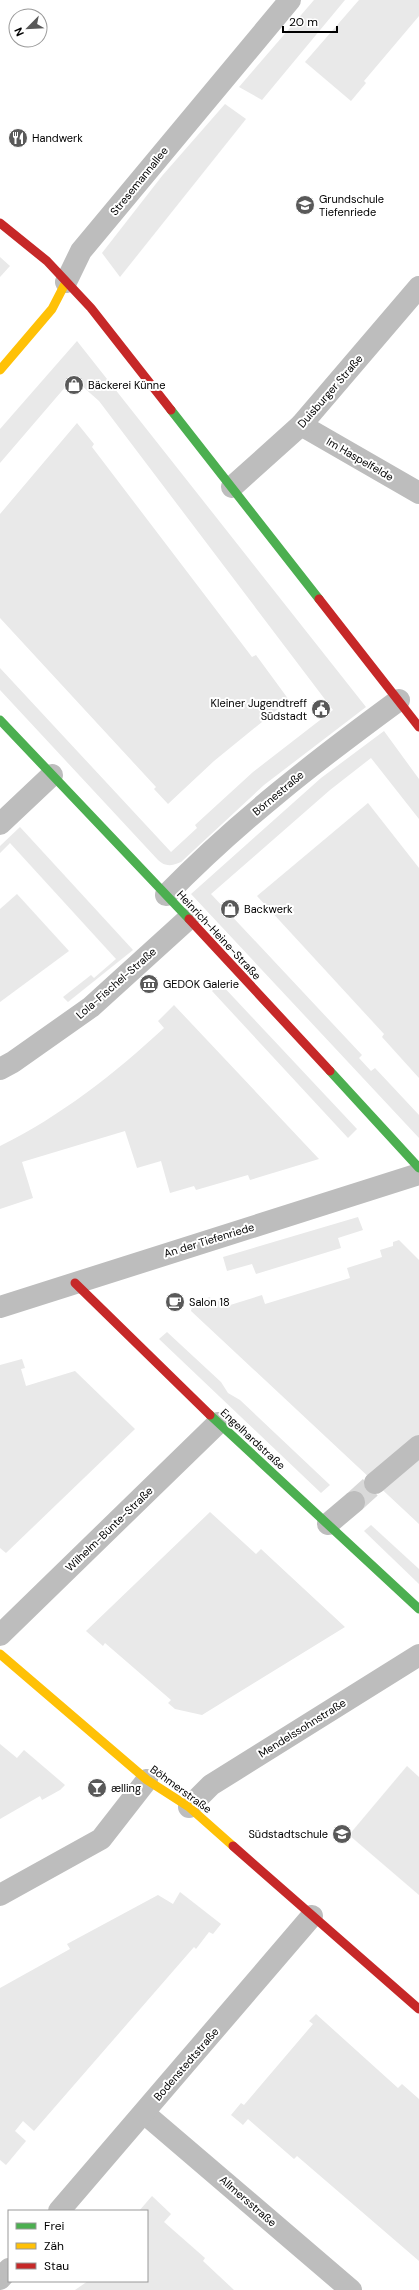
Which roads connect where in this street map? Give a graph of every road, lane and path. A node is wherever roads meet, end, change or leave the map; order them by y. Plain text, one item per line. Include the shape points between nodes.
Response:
1 (290, 0) edge
2 (0, 223) edge
3 (66, 282) junction
4 (419, 287) edge
5 (0, 370) edge
6 (302, 425) junction
7 (232, 487) junction
8 (419, 493) edge
9 (398, 700) junction
10 (0, 720) edge
11 (419, 727) edge
12 (52, 776) junction
13 (0, 824) edge
14 (166, 894) junction
15 (188, 919) junction
16 (0, 1069) edge
17 (419, 1168) edge
18 (419, 1174) edge
19 (75, 1283) junction
20 (0, 1307) edge
21 (218, 1423) junction
22 (419, 1446) edge
23 (375, 1483) tunnel mouth
24 (354, 1502) tunnel mouth
25 (328, 1524) junction
26 (419, 1609) edge
27 (0, 1635) edge
28 (0, 1654) edge
29 (419, 1655) edge
30 (147, 1780) junction
31 (189, 1807) junction
32 (0, 1895) edge
33 (312, 1916) junction
34 (419, 2009) edge
35 (144, 2113) junction
36 (60, 2210) edge
37 (8, 2270) edge
38 (0, 2279) edge
39 (351, 2290) edge

1 - 3 street, Stresemannallee via 82,251
2 - 3 street via 47,262
3 - 5 street, Stresemannallee via 52,309
3 - 7 street via 91,308
4 - 6 street, Duisburger Straße
6 - 7 street, Duisburger Straße
6 - 8 street, Im Haspelfelde
7 - 9 street
9 - 11 street
9 - 14 street, Börnestraße via 260,807
10 - 12 street, Heinrich-Heine-Straße
12 - 13 street
12 - 14 street, Heinrich-Heine-Straße
14 - 15 street, Heinrich-Heine-Straße
15 - 16 street, Lola-Fischel-Straße via 91,1006
15 - 17 street, Heinrich-Heine-Straße
18 - 19 street, An der Tiefenriede
19 - 20 street, An der Tiefenriede
19 - 21 street, Engelhardstraße
21 - 25 street, Engelhardstraße
21 - 27 street, Wilhelm-Bünte-Straße
22 - 23 street
24 - 25 street
25 - 26 street, Engelhardstraße
28 - 30 street, Böhmerstraße
29 - 31 street, Mendelssohnstraße via 211,1785
30 - 31 street, Böhmerstraße
30 - 32 street via 101,1839
31 - 33 street, Böhmerstraße
33 - 34 street, Böhmerstraße
33 - 35 street, Bodenstedtstraße
35 - 36 street, Bodenstedtstraße
35 - 39 street, Allmersstraße
37 - 38 street

